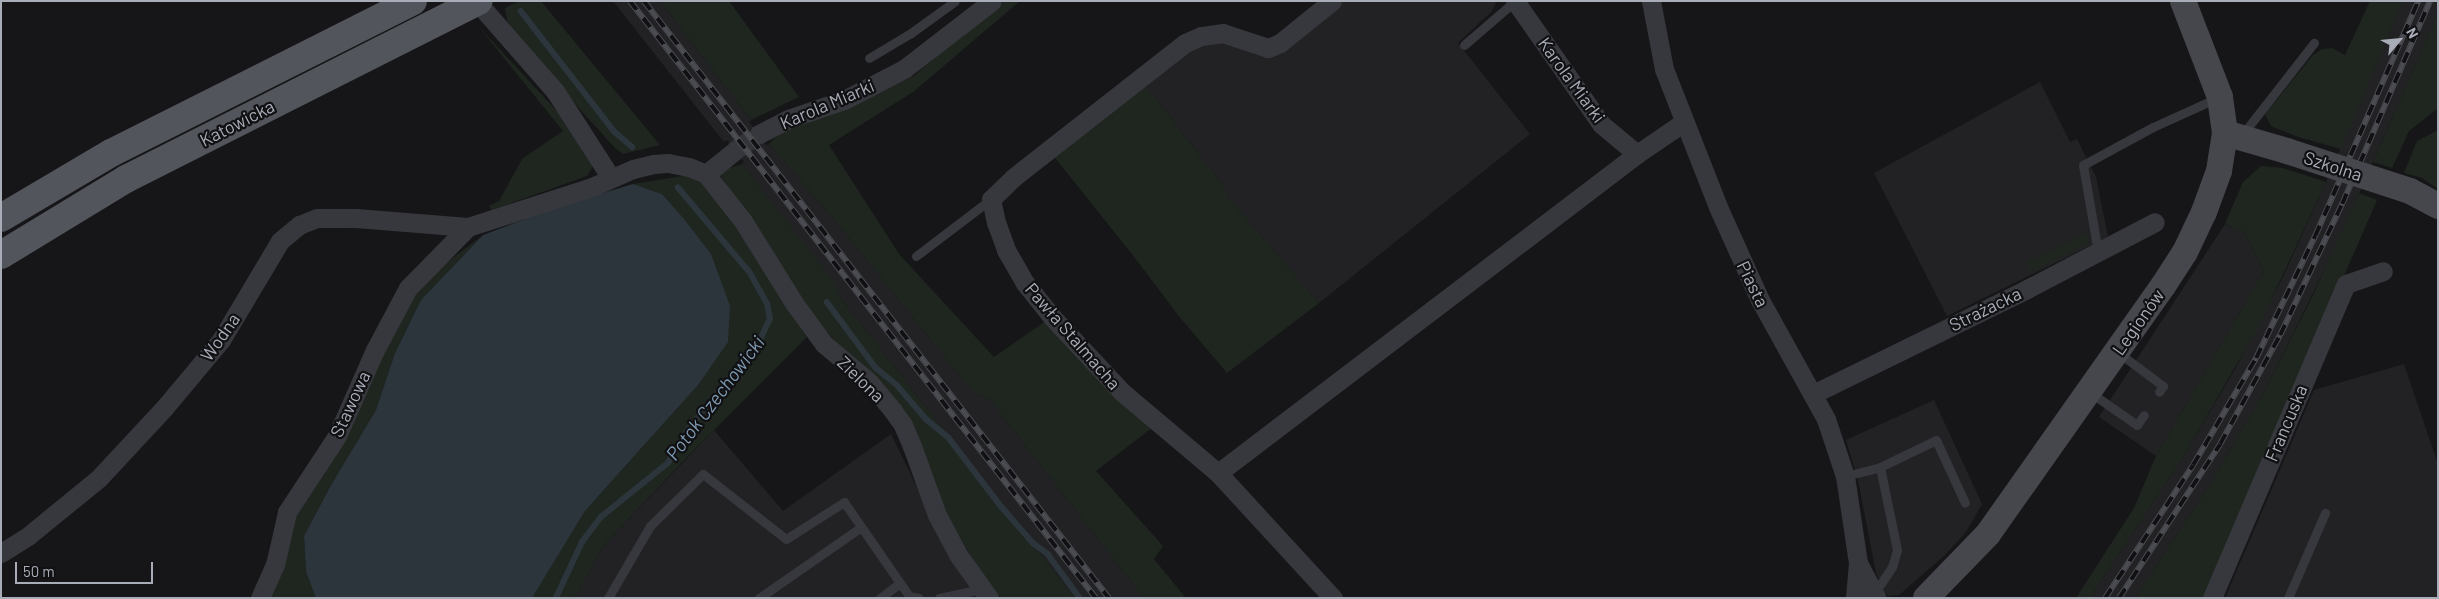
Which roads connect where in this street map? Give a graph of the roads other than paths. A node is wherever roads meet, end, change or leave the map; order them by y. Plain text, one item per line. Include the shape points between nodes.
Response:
1 (413, 1) edge
2 (955, 1) edge
3 (992, 1) edge
4 (1332, 1) edge
5 (1515, 1) edge
6 (1650, 1) edge
7 (2183, 1) edge
8 (478, 2) edge
9 (2314, 43) dead end
10 (1464, 45) dead end
11 (869, 58) dead end
12 (2220, 97) junction
13 (1684, 122) junction
14 (759, 134) tunnel mouth
15 (2233, 135) junction
16 (734, 151) tunnel mouth
17 (1637, 154) junction
18 (706, 174) junction
19 (611, 178) junction
20 (991, 199) junction
21 (2438, 206) edge
22 (1, 218) edge
23 (2155, 222) dead end
24 (468, 228) junction
25 (2098, 252) junction
26 (1, 255) edge
27 (916, 256) dead end
28 (2383, 271) dead end
29 (2117, 352) junction
30 (2089, 392) junction
31 (2159, 392) dead end
32 (1813, 394) junction
33 (2144, 415) dead end
34 (1880, 467) junction
35 (1218, 473) junction
36 (1845, 476) junction
37 (1965, 503) dead end
38 (2325, 513) dead end
39 (861, 527) junction
40 (1, 553) edge
41 (1858, 563) junction
42 (900, 583) junction
43 (985, 594) edge
44 (1875, 596) edge
45 (260, 598) edge
46 (608, 598) edge
47 (759, 598) edge
48 (880, 598) edge
49 (919, 598) edge
50 (939, 598) edge
51 (1333, 598) edge
52 (1855, 598) edge
53 (1926, 598) edge
54 (2212, 598) edge
55 (2288, 598) edge

1 - 22 main road, Katowicka via 111,152
2 - 11 lane
3 - 14 street, Karola Miarki via 904,69 844,100 788,119
4 - 20 street via 1280,43 1268,48 1223,33 1184,42
5 - 10 lane
5 - 17 street, Karola Miarki via 1602,124
6 - 13 street, Piasta via 1664,69
7 - 12 street, Legionów
8 - 19 street via 555,91
8 - 26 main road, Katowicka via 126,179
9 - 15 lane
12 - 15 street, Legionów
12 - 25 lane via 2153,127 2083,165
13 - 17 street
13 - 32 street, Piasta via 1760,300
15 - 21 street, Szkolna, bridge via 2410,191
15 - 29 street, Legionów via 2185,252
16 - 18 street
17 - 35 street
18 - 19 street via 690,167 661,163
18 - 43 street, Zielona via 743,221 794,303 824,344 869,382 903,425 936,515
19 - 24 street
20 - 27 lane
20 - 35 street, Pawła Stalmacha via 1006,250 1025,283 1052,317 1122,392
23 - 25 street, Strażacka
24 - 40 street, Wodna via 337,218 317,218 299,225 280,241 221,340 165,407 99,478 28,536
24 - 45 street, Stawowa via 408,288 375,350 336,436 287,512 274,564
25 - 32 street, Strażacka
28 - 54 street, Francuska via 2346,284
29 - 30 street, Legionów
29 - 31 lane via 2163,386
30 - 33 lane via 2138,425
30 - 53 street, Legionów via 1988,534
32 - 36 street, Piasta via 1826,419
34 - 36 lane
34 - 37 lane via 1936,440
34 - 44 lane via 1897,550 1892,567
35 - 51 street, Pawła Stalmacha
36 - 41 street, Piasta
38 - 55 lane
39 - 42 lane
39 - 46 lane via 844,502 786,539 703,474 650,526
39 - 47 lane
41 - 44 street, Piasta
41 - 52 street, Piasta
42 - 48 lane
42 - 49 lane via 909,596
43 - 50 lane

